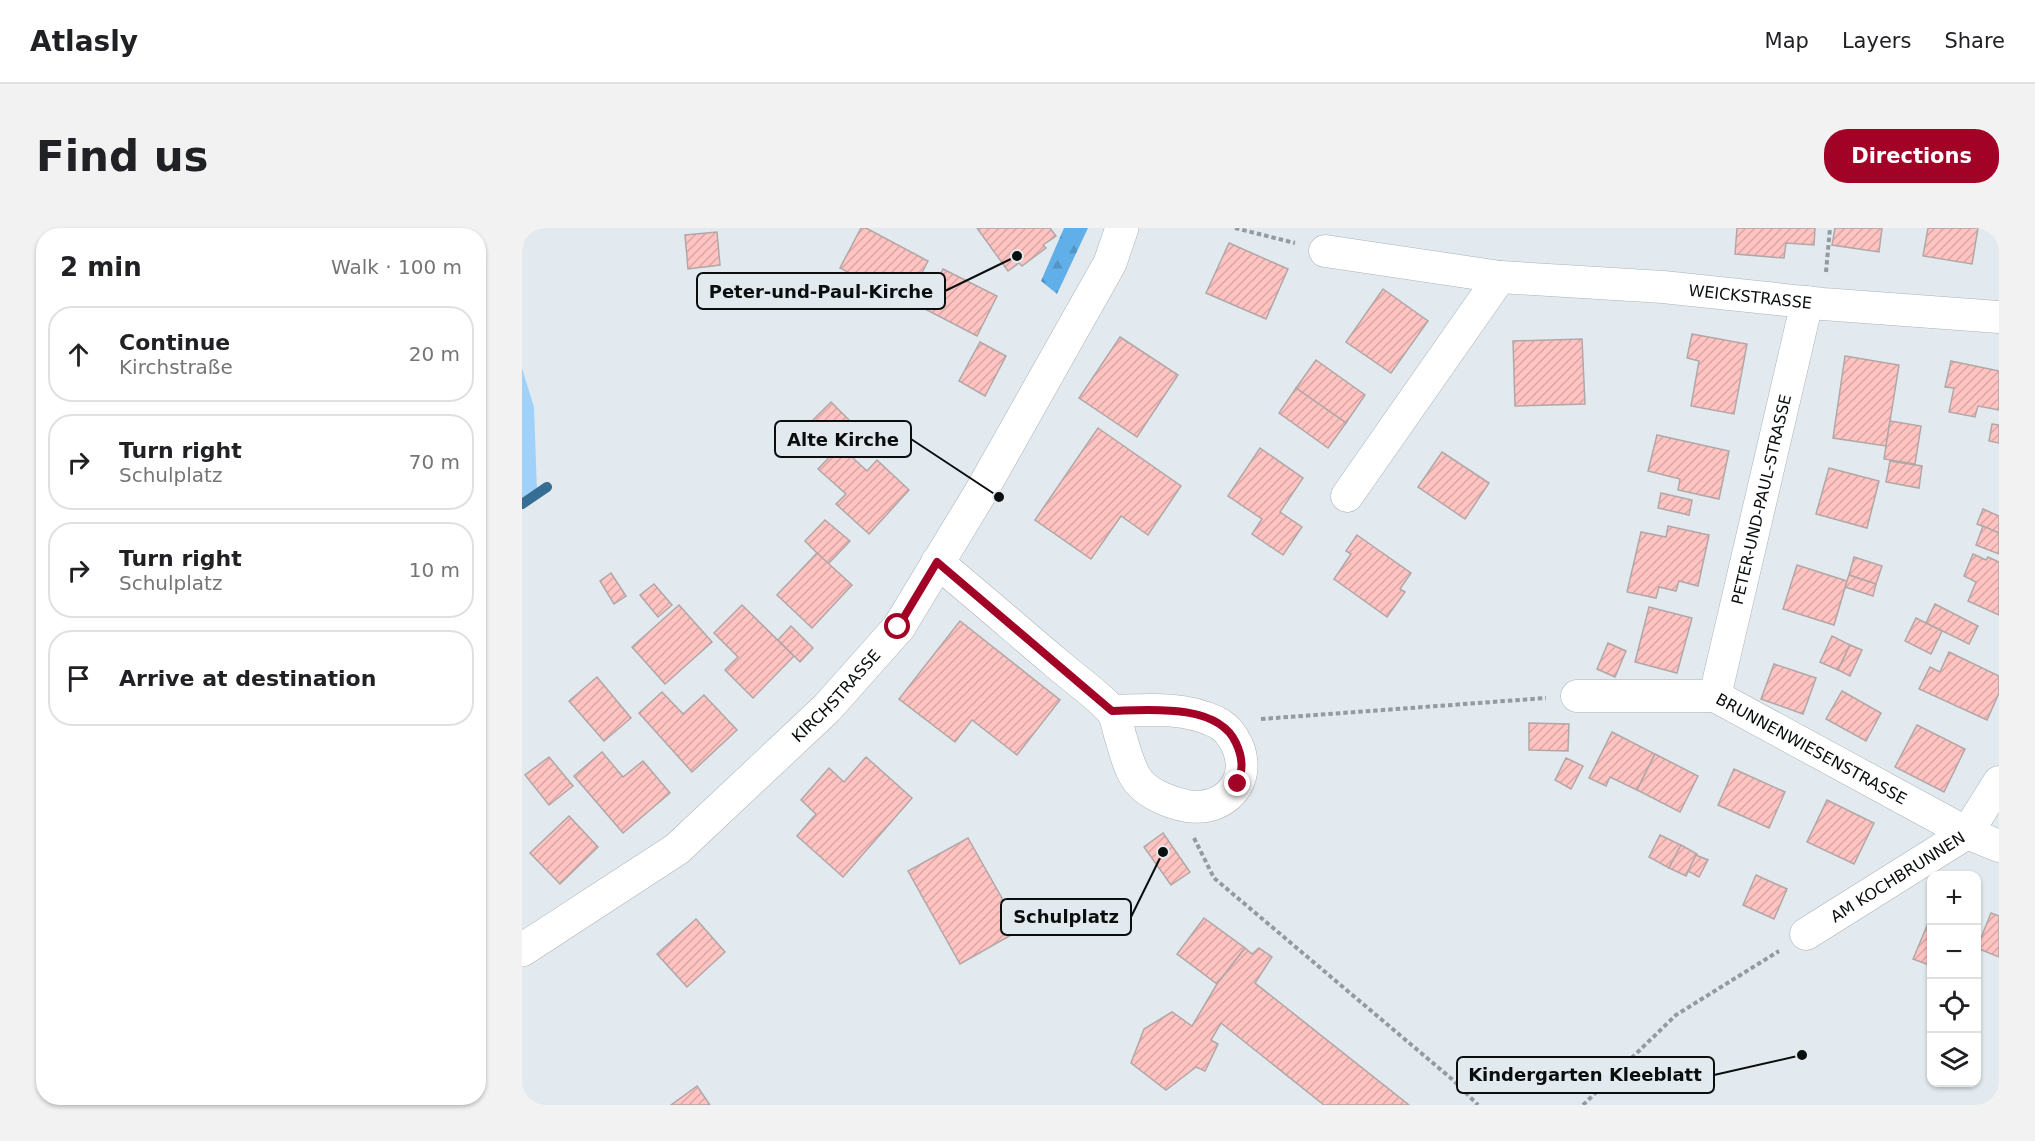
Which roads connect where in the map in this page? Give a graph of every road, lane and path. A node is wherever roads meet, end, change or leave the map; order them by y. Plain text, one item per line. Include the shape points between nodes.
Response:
1 (1122, 228) edge
2 (1235, 228) edge
3 (1830, 228) edge
4 (1325, 251) joint
5 (1500, 277) junction
6 (1815, 303) junction
7 (1999, 317) edge
8 (1347, 496) dead end
9 (937, 562) junction
10 (1577, 696) joint
11 (1715, 696) junction
12 (1112, 711) junction
13 (1218, 722) junction
14 (1999, 782) edge
15 (1178, 805) junction
16 (1967, 833) junction
17 (1999, 846) edge
18 (1806, 934) joint
19 (522, 950) edge
20 (1478, 1105) edge
21 (1583, 1105) edge

1 - 9 street, KIRCHSTRASSE via 1110,263
2 - 4 path
3 - 6 path
4 - 5 street, WEICKSTRASSE
5 - 6 street, WEICKSTRASSE via 1663,287
5 - 8 street
6 - 7 street, WEICKSTRASSE
6 - 11 street, PETER-UND-PAUL-STRASSE
9 - 12 street
9 - 19 street, KIRCHSTRASSE via 898,627 827,708 686,841
10 - 11 street, BRUNNENWIESENSTRASSE
10 - 13 path
11 - 16 street, BRUNNENWIESENSTRASSE
12 - 13 street via 1167,710
12 - 15 street via 1139,781
13 - 15 street via 1233,736 1240,753 1243,768 1238,784 1227,798 1212,804
14 - 16 street, AM KOCHBRUNNEN
15 - 20 path via 1214,878
16 - 17 street, BRUNNENWIESENSTRASSE
16 - 18 street, AM KOCHBRUNNEN
18 - 21 path via 1676,1015

